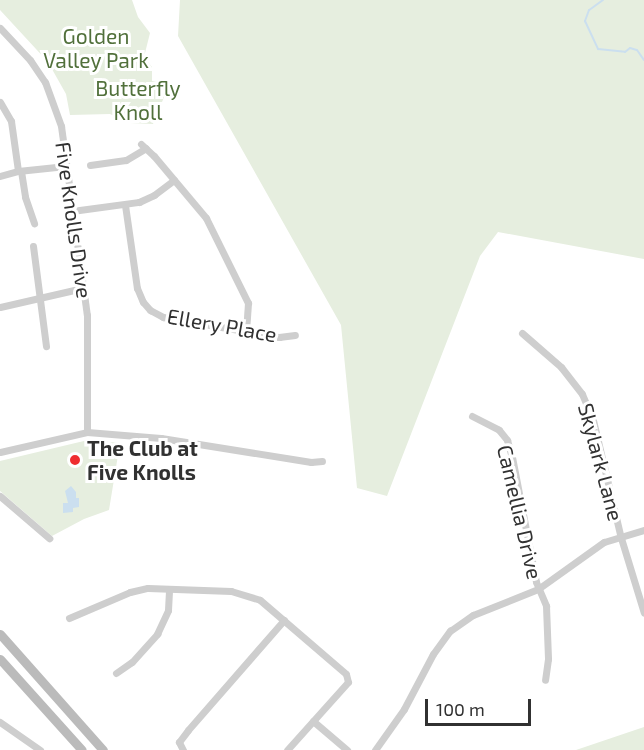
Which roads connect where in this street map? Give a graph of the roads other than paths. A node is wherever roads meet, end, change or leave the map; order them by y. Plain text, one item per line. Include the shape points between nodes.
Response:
1 (0, 28) edge
2 (0, 102) edge
3 (90, 165) dead end
4 (66, 166) junction
5 (20, 171) junction
6 (0, 176) edge
7 (174, 180) junction
8 (125, 205) junction
9 (72, 211) junction
10 (34, 223) dead end
11 (33, 246) dead end
12 (83, 288) junction
13 (40, 296) junction
14 (0, 307) edge
15 (246, 331) junction
16 (522, 333) dead end
17 (295, 334) dead end
18 (46, 346) dead end
19 (472, 416) dead end
20 (87, 432) junction
21 (0, 452) edge
22 (322, 460) dead end
23 (0, 496) edge
24 (644, 530) edge
25 (50, 538) dead end
26 (621, 538) junction
27 (169, 589) junction
28 (538, 589) junction
29 (644, 613) edge
30 (69, 618) dead end
31 (284, 620) junction
32 (0, 634) edge
33 (0, 659) edge
34 (116, 673) dead end
35 (545, 680) dead end
36 (313, 721) junction
37 (0, 722) edge
38 (40, 750) edge
39 (82, 750) edge
40 (104, 750) edge
41 (183, 750) edge
42 (287, 750) edge
43 (347, 750) edge
44 (375, 750) edge

1 - 4 street, Five Knolls Drive via 45,82 60,126
2 - 5 street via 10,121
3 - 7 street via 126,160 144,146
4 - 5 street
4 - 9 street, Five Knolls Drive
5 - 6 street
5 - 10 street
7 - 8 street via 154,195
7 - 15 street via 206,218 242,286 248,303
8 - 9 street
8 - 15 street, Ellery Place via 137,288 150,310 164,317
9 - 12 street, Five Knolls Drive
11 - 13 street
12 - 13 street
12 - 20 street, Five Knolls Drive via 89,351
13 - 14 street
13 - 18 street
15 - 17 street, Ellery Place via 279,337
16 - 26 street, Skylark Lane via 561,367 582,394
19 - 28 street, Camellia Drive via 499,430 507,440
20 - 21 street
20 - 22 street via 147,436 311,462
23 - 25 street
24 - 26 street
26 - 28 street via 590,549
26 - 29 street, Skylark Lane
27 - 30 street via 130,592
27 - 31 street via 247,595 260,600
27 - 34 street via 168,610 157,634 132,662
28 - 35 street, Camellia Drive via 546,606
28 - 44 street via 473,615 450,631
31 - 36 street via 346,674 348,681
31 - 41 street via 188,730 179,742
32 - 40 main road
33 - 39 main road
36 - 42 street
36 - 43 street
37 - 38 street

